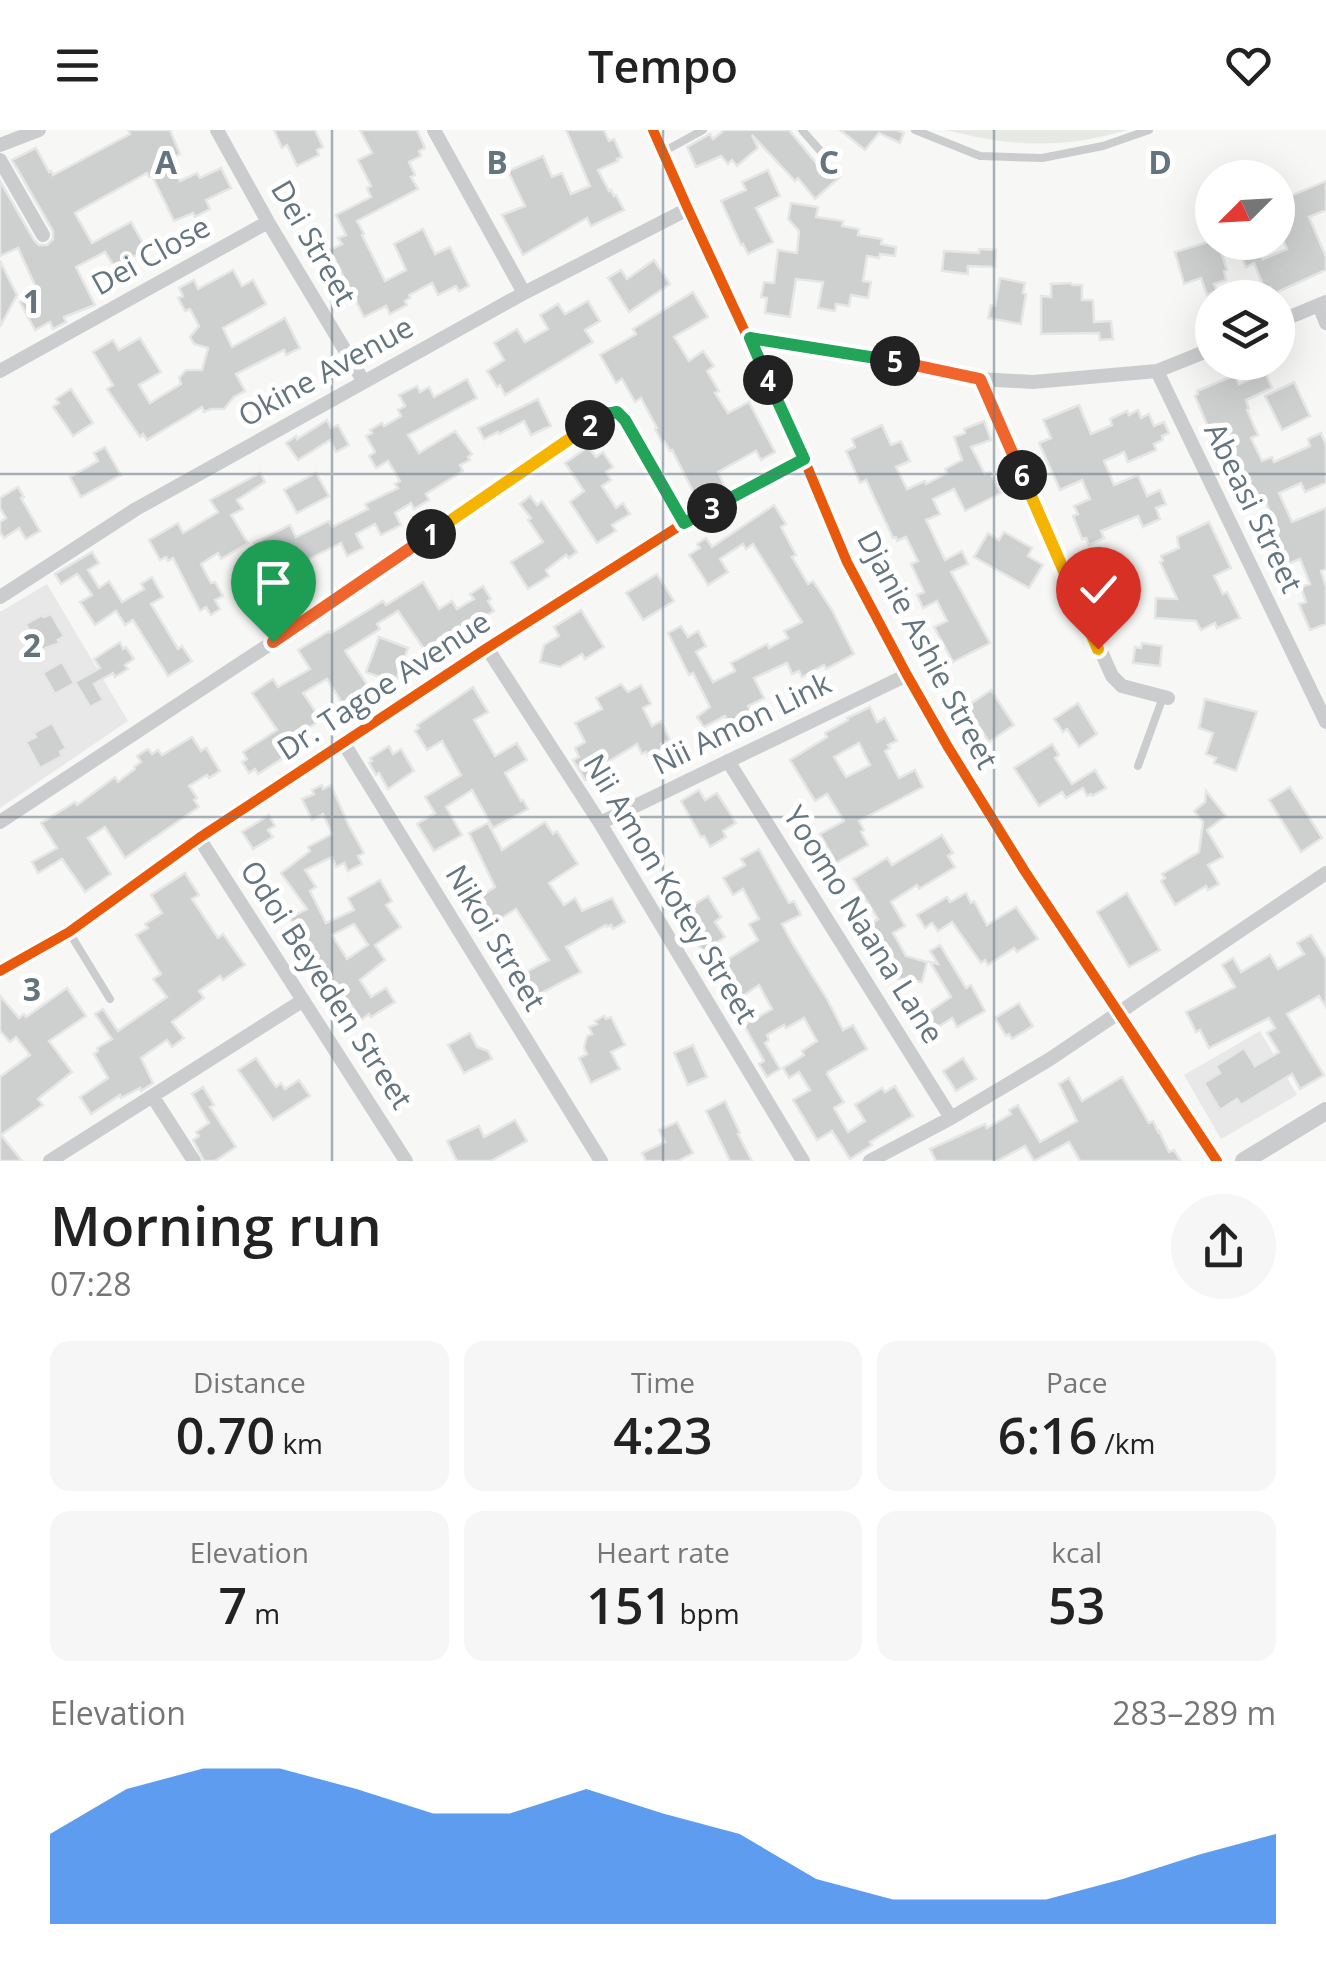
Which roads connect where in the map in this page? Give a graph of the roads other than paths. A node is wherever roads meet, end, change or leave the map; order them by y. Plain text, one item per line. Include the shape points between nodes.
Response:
1 (39, 130) edge
2 (217, 130) edge
3 (434, 130) edge
4 (653, 130) edge
5 (703, 130) edge
6 (802, 130) edge
7 (915, 130) edge
8 (1149, 130) edge
9 (0, 144) edge
10 (663, 152) junction
11 (824, 156) dead end
12 (0, 160) edge
13 (688, 209) junction
14 (268, 222) junction
15 (43, 235) dead end
16 (524, 293) junction
17 (1322, 303) edge
18 (1295, 315) edge
19 (1326, 322) edge
20 (750, 338) junction
21 (1195, 355) edge
22 (4, 369) edge
23 (1156, 372) junction
24 (980, 379) junction
25 (364, 382) junction
26 (804, 459) junction
27 (684, 523) junction
28 (0, 597) edge
29 (487, 648) junction
30 (907, 676) junction
31 (1165, 698) joint
32 (1326, 722) edge
33 (343, 742) junction
34 (728, 762) junction
35 (1138, 766) dead end
36 (0, 822) edge
37 (600, 823) junction
38 (199, 838) junction
39 (1326, 873) edge
40 (69, 932) junction
41 (0, 971) edge
42 (110, 999) dead end
43 (302, 1001) junction
44 (1118, 1013) junction
45 (153, 1097) junction
46 (1326, 1111) edge
47 (951, 1118) junction
48 (50, 1161) edge
49 (194, 1161) edge
50 (406, 1161) edge
51 (601, 1161) edge
52 (803, 1161) edge
53 (870, 1161) edge
54 (1217, 1161) edge
55 (1244, 1161) edge

1 - 9 street
2 - 14 street, Dei Street
3 - 16 street
4 - 10 street, Djanie Ashie Street
5 - 10 lane
6 - 11 lane
7 - 8 lane via 980,156 1042,158
10 - 13 street, Djanie Ashie Street
12 - 15 street
13 - 16 street, Okine Avenue
13 - 20 street, Djanie Ashie Street
14 - 22 street, Dei Close
14 - 25 street, Dei Street
16 - 25 street, Okine Avenue
17 - 18 street
17 - 19 street
20 - 24 street
20 - 26 street, Djanie Ashie Street
21 - 23 street
23 - 24 street via 1034,382
23 - 32 street, Abeasi Street
24 - 31 street via 1112,676 1122,686
25 - 28 street, Okine Avenue via 136,509
26 - 27 street, Dr. Tagoe Avenue
26 - 30 street, Djanie Ashie Street via 847,562
27 - 29 street, Dr. Tagoe Avenue
27 - 36 street via 625,420 617,412 606,414
29 - 33 street, Dr. Tagoe Avenue
29 - 37 street, Nii Amon Kotey Street
30 - 34 street, Nii Amon Link
30 - 44 street, Djanie Ashie Street
31 - 35 lane
33 - 38 street, Dr. Tagoe Avenue
33 - 51 street, Nikoi Street
34 - 37 street, Nii Amon Link
34 - 47 street, Yoomo Naana Lane
37 - 52 street, Nii Amon Kotey Street
38 - 40 street, Dr. Tagoe Avenue
38 - 43 street, Odoi Beyeden Street
39 - 44 street
40 - 41 street, Dr. Tagoe Avenue
40 - 42 lane
43 - 45 street
43 - 50 street, Odoi Beyeden Street
44 - 47 street
44 - 54 street, Djanie Ashie Street
45 - 48 street
45 - 49 street
46 - 55 street
47 - 53 street

